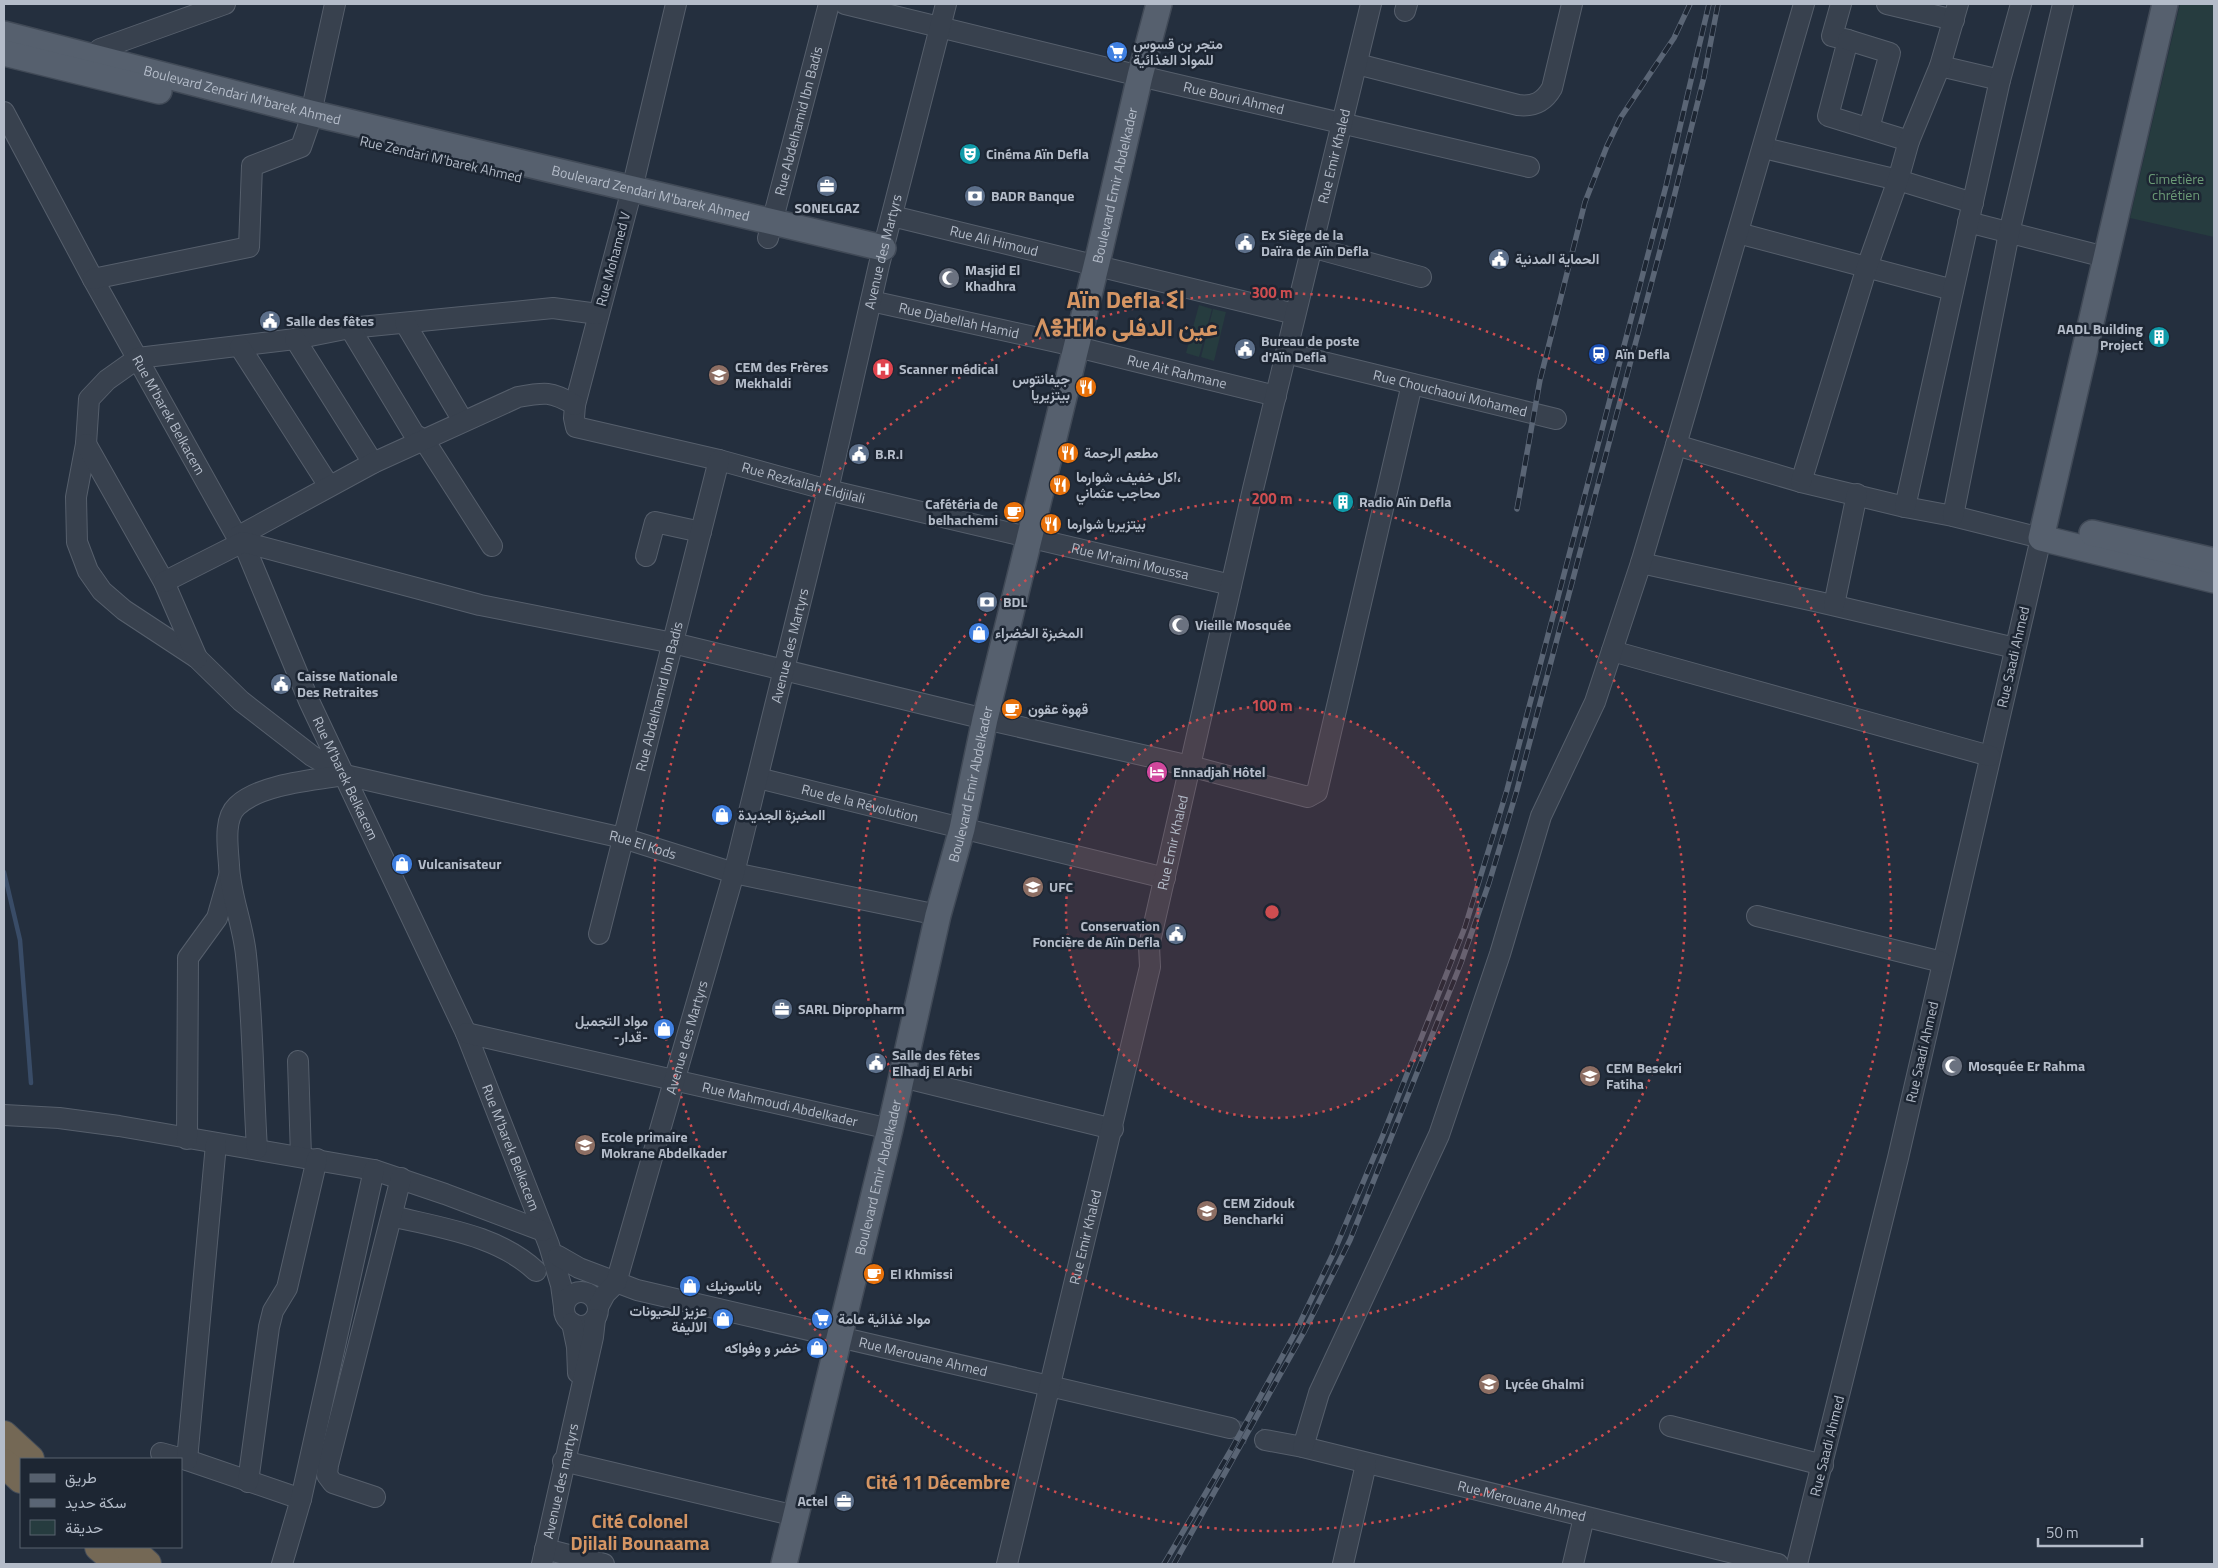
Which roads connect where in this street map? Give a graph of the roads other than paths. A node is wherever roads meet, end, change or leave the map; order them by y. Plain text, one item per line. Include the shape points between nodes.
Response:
1 (224, 4) edge
2 (336, 4) edge
3 (676, 4) edge
4 (829, 4) edge
5 (845, 4) edge
6 (946, 4) edge
7 (1159, 4) edge
8 (1371, 4) edge
9 (1572, 4) edge
10 (1804, 4) edge
11 (1841, 4) edge
12 (1887, 4) edge
13 (2021, 4) edge
14 (2063, 4) edge
15 (2165, 4) edge
16 (1956, 12) edge
17 (940, 27) junction
18 (4, 34) edge
19 (1848, 40) junction
20 (4, 53) edge
21 (1357, 64) junction
22 (1940, 66) junction
23 (97, 67) junction
24 (1140, 76) junction
25 (2000, 80) junction
26 (4, 112) edge
27 (309, 120) junction
28 (1343, 122) junction
29 (1869, 128) junction
30 (1909, 141) junction
31 (1764, 148) junction
32 (1529, 167) dead end
33 (1898, 180) junction
34 (630, 196) junction
35 (1971, 212) junction
36 (892, 216) junction
37 (770, 230) junction
38 (1738, 232) junction
39 (2009, 233) junction
40 (1311, 247) junction
41 (881, 257) junction
42 (2105, 257) junction
43 (1096, 266) junction
44 (1867, 267) junction
45 (1421, 277) dead end
46 (93, 279) junction
47 (1953, 290) junction
48 (871, 301) junction
49 (598, 314) junction
50 (1295, 314) junction
51 (404, 323) junction
52 (350, 328) junction
53 (295, 339) junction
54 (240, 347) junction
55 (1076, 347) junction
56 (1286, 352) junction
57 (138, 358) junction
58 (1412, 384) junction
59 (1276, 396) junction
60 (575, 405) junction
61 (1556, 419) dead end
62 (463, 421) junction
63 (576, 427) joint
64 (424, 440) junction
65 (86, 444) junction
66 (1676, 445) junction
67 (719, 460) junction
68 (373, 463) junction
69 (1802, 482) junction
70 (329, 486) junction
71 (828, 490) junction
72 (1857, 494) junction
73 (1905, 507) junction
74 (1953, 516) junction
75 (2042, 530) junction
76 (701, 532) junction
77 (1030, 536) junction
78 (240, 539) junction
79 (492, 546) dead end
80 (646, 556) dead end
81 (2214, 561) edge
82 (1641, 563) junction
83 (2214, 580) edge
84 (164, 582) junction
85 (1231, 585) junction
86 (1834, 605) junction
87 (673, 644) junction
88 (2015, 648) junction
89 (1612, 651) junction
90 (197, 658) junction
91 (784, 670) junction
92 (985, 719) junction
93 (1990, 756) junction
94 (1190, 766) junction
95 (345, 775) junction
96 (758, 778) junction
97 (962, 829) junction
98 (623, 838) junction
99 (734, 873) junction
100 (229, 874) junction
101 (1165, 878) junction
102 (938, 915) junction
103 (1757, 916) dead end
104 (599, 934) dead end
105 (1942, 962) junction
106 (466, 1033) junction
107 (298, 1062) dead end
108 (902, 1076) junction
109 (673, 1080) junction
110 (4, 1115) edge
111 (1113, 1128) junction
112 (890, 1130) junction
113 (188, 1139) junction
114 (216, 1144) junction
115 (257, 1149) junction
116 (309, 1158) junction
117 (374, 1170) junction
118 (401, 1178) junction
119 (392, 1216) junction
120 (550, 1244) junction
121 (536, 1270) dead end
122 (616, 1283) junction
123 (579, 1292) junction
124 (597, 1313) junction
125 (568, 1315) junction
126 (840, 1338) junction
127 (1050, 1386) junction
128 (579, 1398) junction
129 (1670, 1426) dead end
130 (1230, 1428) tunnel mouth
131 (4, 1435) edge
132 (1265, 1440) tunnel mouth
133 (1303, 1447) junction
134 (160, 1454) dead end
135 (29, 1458) edge
136 (178, 1458) edge
137 (182, 1459) edge
138 (187, 1460) junction
139 (564, 1461) junction
140 (4, 1463) edge
141 (1366, 1464) junction
142 (1823, 1465) junction
143 (20, 1478) edge
144 (248, 1482) junction
145 (375, 1497) dead end
146 (302, 1499) junction
147 (796, 1516) junction
148 (1584, 1517) junction
149 (100, 1548) edge
150 (129, 1548) edge
151 (543, 1557) edge
152 (119, 1564) edge
153 (147, 1564) edge
154 (282, 1564) edge
155 (604, 1564) edge
156 (784, 1564) edge
157 (1007, 1564) edge
158 (1343, 1564) edge
159 (1572, 1564) edge
160 (1778, 1564) edge
161 (1797, 1564) edge

1 - 23 street via 100,49
2 - 27 street
3 - 34 street, Rue Mohamed V
4 - 37 street, Rue Abdelhamid Ibn Badis
5 - 17 street, Rue Bouri Ahmed
6 - 17 street, Avenue des Martyrs
7 - 24 main road, Boulevard Emir Abdelkader
8 - 21 street, Rue Emir Khaled
9 - 21 street via 1552,88 1542,101 1534,104 1518,105
10 - 31 street
11 - 19 street via 1832,36
12 - 16 street
13 - 25 street
14 - 39 street
15 - 42 main road
16 - 22 street
17 - 24 street, Rue Bouri Ahmed
17 - 36 street, Avenue des Martyrs
18 - 23 main road
19 - 29 street via 1828,116
19 - 29 street via 1890,53
20 - 23 main road
21 - 28 street, Rue Emir Khaled
22 - 25 street
22 - 30 street
23 - 27 main road, Boulevard Zendari M'barek Ahmed
24 - 28 street, Rue Bouri Ahmed
24 - 43 main road, Boulevard Emir Abdelkader
25 - 35 street
26 - 46 street, Rue M'barek Belkacem
27 - 34 main road, Boulevard Zendari M'barek Ahmed
27 - 46 street via 300,147 252,166 249,247
28 - 32 street, Rue Bouri Ahmed
28 - 40 street, Rue Emir Khaled
29 - 30 street
30 - 33 street
31 - 33 street
31 - 38 street
33 - 35 street
33 - 44 street
34 - 37 main road, Boulevard Zendari M'barek Ahmed
34 - 49 street, Rue Mohamed V
35 - 39 street
35 - 47 street
36 - 41 street, Avenue des Martyrs
36 - 43 street, Rue Ali Himoud
37 - 41 main road, Boulevard Zendari M'barek Ahmed
38 - 44 street
38 - 66 street
39 - 42 street
39 - 74 street
40 - 45 street
40 - 50 street, Rue Emir Khaled
41 - 48 street, Avenue des Martyrs
42 - 75 main road
43 - 50 street, Rue Ali Himoud
43 - 55 main road, Boulevard Emir Abdelkader
44 - 47 street
44 - 69 street
46 - 57 street, Rue M'barek Belkacem
47 - 73 street
48 - 55 street, Rue Djabellah Hamid
48 - 71 street, Avenue des Martyrs
49 - 51 street via 553,308
49 - 60 street, Rue Mohamed V
50 - 56 street, Rue Emir Khaled
51 - 52 street
51 - 62 street
52 - 53 street
52 - 64 street via 414,434
53 - 54 street
53 - 68 street
54 - 57 street
54 - 70 street
55 - 59 street, Rue Ait Rahmane
55 - 77 main road, Boulevard Emir Abdelkader
56 - 58 street, Rue Chouchaoui Mohamed
56 - 59 street, Rue Emir Khaled
57 - 65 street via 107,380 89,399
57 - 78 street, Rue M'barek Belkacem
58 - 61 street, Rue Chouchaoui Mohamed
58 - 94 street via 1317,792 1308,797
59 - 85 street, Rue Emir Khaled
60 - 62 street via 560,396 542,392 518,397
60 - 63 street, Rue Mohamed V
62 - 64 street
63 - 67 street, Rue Rezkallah Eldjilali
64 - 68 street
64 - 79 street
65 - 84 street
65 - 90 street via 76,497 76,542 88,571 102,590 124,610
66 - 69 street
66 - 82 street
67 - 71 street, Rue Rezkallah Eldjilali
67 - 76 street, Rue Abdelhamid Ibn Badis
68 - 70 street
69 - 72 street
70 - 78 street
71 - 77 street, Rue Rezkallah Eldjilali
71 - 91 street, Avenue des Martyrs
72 - 73 street
72 - 86 street
73 - 74 street
74 - 75 street
75 - 81 main road
75 - 83 main road
75 - 88 street, Rue Saadi Ahmed
76 - 80 street via 654,522
76 - 87 street, Rue Abdelhamid Ibn Badis
77 - 85 street, Rue M'raimi Moussa
77 - 92 main road, Boulevard Emir Abdelkader
78 - 84 street
78 - 87 street via 480,605
78 - 95 street, Rue M'barek Belkacem
82 - 86 street
82 - 89 street
84 - 90 street
85 - 94 street, Rue Emir Khaled
86 - 88 street
87 - 91 street
87 - 98 street, Rue Abdelhamid Ibn Badis
88 - 93 street, Rue Saadi Ahmed
89 - 93 street
89 - 133 street via 1583,730 1541,816 1500,954 1439,1135 1319,1393
90 - 95 street via 240,701 312,756
91 - 92 street
91 - 96 street, Avenue des Martyrs
92 - 94 street
92 - 97 main road, Boulevard Emir Abdelkader
93 - 105 street, Rue Saadi Ahmed
94 - 101 street, Rue Emir Khaled
95 - 98 street, Rue El Kods
95 - 100 street via 285,784 258,793 236,807 227,829
95 - 106 street, Rue M'barek Belkacem
96 - 97 street, Rue de la Révolution
96 - 99 street, Avenue des Martyrs
97 - 101 street, Rue de la Révolution
97 - 102 main road, Boulevard Emir Abdelkader
98 - 99 street, Rue El Kods
98 - 104 street, Rue Abdelhamid Ibn Badis
99 - 102 street, Rue El Kods
99 - 109 street, Avenue des Martyrs
100 - 113 street via 217,918 188,958
100 - 115 street via 246,954
101 - 111 street, Rue Emir Khaled via 1149,946 1150,967
102 - 108 main road, Boulevard Emir Abdelkader
103 - 105 street
105 - 142 street, Rue Saadi Ahmed
106 - 109 street, Rue Mahmoudi Abdelkader
106 - 120 street, Rue M'barek Belkacem
107 - 116 street
108 - 111 street
108 - 112 main road, Boulevard Emir Abdelkader
109 - 112 street, Rue Mahmoudi Abdelkader
109 - 122 street, Avenue des Martyrs
110 - 113 street, Rue Merouane Ahmed via 59,1118
111 - 127 street, Rue Emir Khaled
112 - 126 main road, Boulevard Emir Abdelkader
113 - 114 street, Rue Merouane Ahmed
114 - 115 street, Rue Merouane Ahmed
114 - 138 street
115 - 116 street, Rue Merouane Ahmed
116 - 117 street, Rue Merouane Ahmed
116 - 144 street via 287,1288 273,1311 269,1327
117 - 118 street, Rue Merouane Ahmed
117 - 146 street
118 - 119 street
118 - 120 street, Rue Merouane Ahmed
119 - 121 street via 480,1238
119 - 145 street via 327,1475 332,1483
120 - 122 street, Rue Merouane Ahmed via 579,1268
120 - 123 street, Rue M'barek Belkacem
120 - 125 street, Rue M'barek Belkacem
122 - 123 street
122 - 124 street, Avenue des Martyrs via 605,1294
122 - 126 street, Rue Merouane Ahmed
123 - 124 street via 593,1296
123 - 125 street via 569,1297
124 - 125 street via 584,1326
124 - 128 street, Avenue des martyrs
125 - 128 street, Rue M'barek Belkacem via 577,1347
126 - 127 street, Rue Merouane Ahmed
126 - 147 main road, Boulevard Emir Abdelkader
127 - 130 street, Rue Merouane Ahmed
127 - 157 street, Rue Emir Khaled
128 - 139 street, Avenue des martyrs
129 - 142 street
131 - 135 highway
132 - 133 street, Rue Merouane Ahmed
133 - 141 street, Rue Merouane Ahmed
134 - 136 street
137 - 138 street
138 - 144 street
139 - 147 street
139 - 151 street, Avenue des martyrs
140 - 143 highway
141 - 148 street, Rue Merouane Ahmed
141 - 158 street
142 - 161 street, Rue Saadi Ahmed
144 - 146 street
146 - 154 street
147 - 156 main road, Boulevard Emir Abdelkader
148 - 159 street
148 - 160 street, Rue Merouane Ahmed
149 - 152 highway
150 - 153 highway
151 - 155 street

